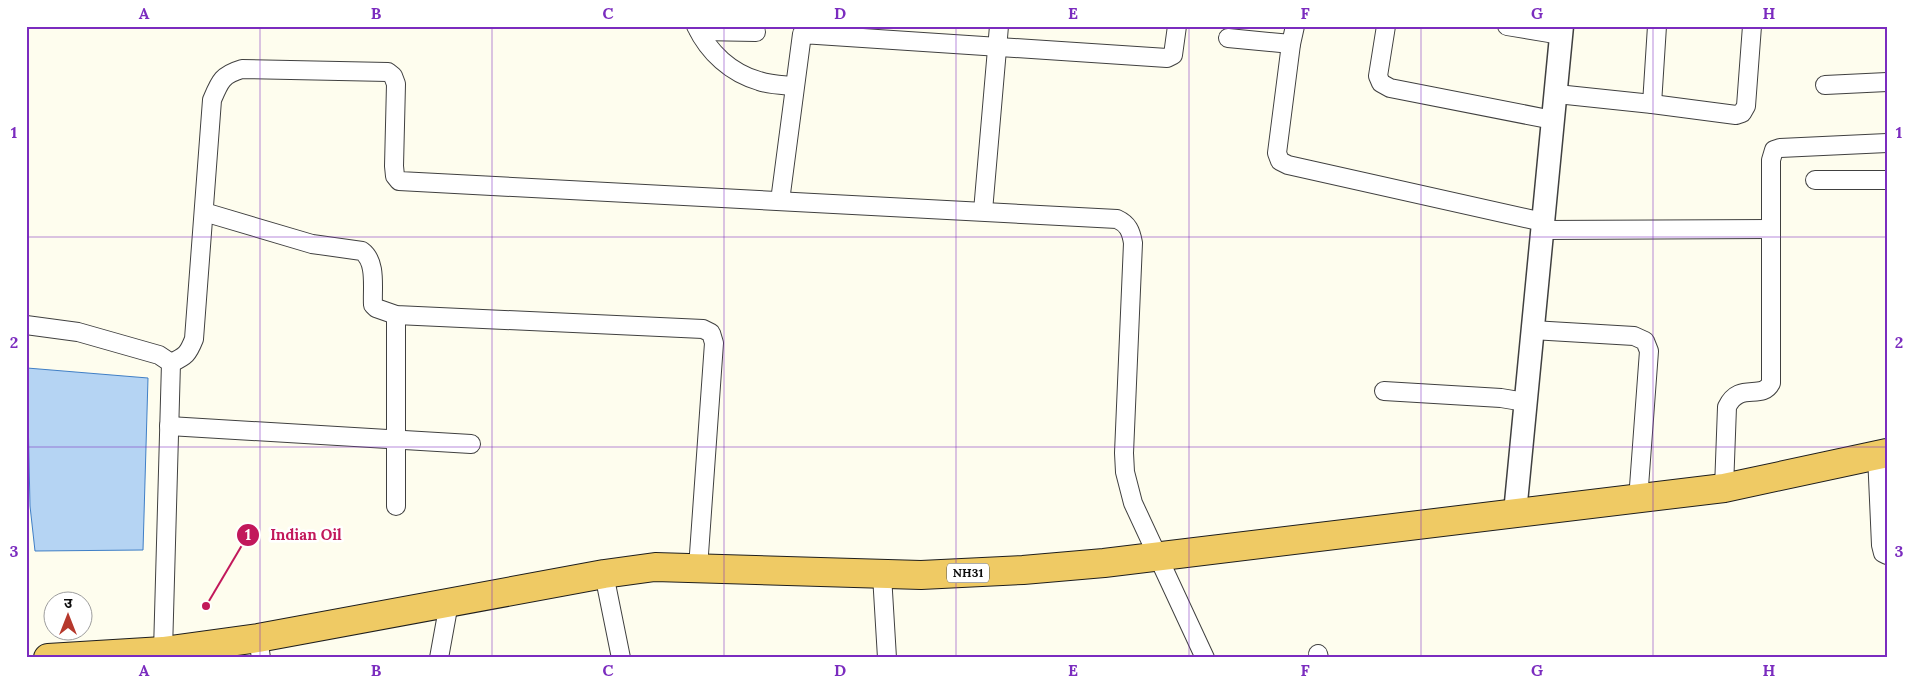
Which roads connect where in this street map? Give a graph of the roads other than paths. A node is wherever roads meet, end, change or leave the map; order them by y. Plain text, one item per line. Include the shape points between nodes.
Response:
1 (999, 26) edge
2 (1177, 26) edge
3 (1295, 26) edge
4 (1386, 26) edge
5 (1507, 26) edge
6 (1656, 26) edge
7 (1752, 26) edge
8 (698, 29) edge
9 (735, 29) edge
10 (803, 30) edge
11 (1562, 30) edge
12 (756, 32) dead end
13 (1228, 38) dead end
14 (1291, 44) junction
15 (998, 46) junction
16 (1887, 82) edge
17 (1825, 85) dead end
18 (794, 86) junction
19 (1557, 94) junction
20 (1652, 104) junction
21 (1553, 120) junction
22 (1887, 143) edge
23 (1816, 180) dead end
24 (1887, 180) edge
25 (780, 201) junction
26 (983, 211) junction
27 (204, 212) junction
28 (1543, 226) junction
29 (1771, 229) junction
30 (396, 315) junction
31 (26, 325) edge
32 (1532, 330) junction
33 (171, 363) junction
34 (1384, 391) dead end
35 (1525, 402) junction
36 (169, 426) junction
37 (396, 439) junction
38 (471, 444) dead end
39 (1882, 454) edge
40 (1724, 488) junction
41 (1638, 500) junction
42 (396, 506) dead end
43 (1515, 513) junction
44 (1887, 555) edge
45 (1159, 556) junction
46 (698, 568) junction
47 (604, 574) junction
48 (882, 575) junction
49 (450, 603) junction
50 (260, 648) edge
51 (202, 652) edge
52 (149, 654) edge
53 (65, 657) edge
54 (439, 658) edge
55 (621, 658) edge
56 (887, 658) edge
57 (1205, 658) edge

1 - 15 street
2 - 15 street via 1173,55 1167,58
3 - 14 street
4 - 21 street via 1378,76 1381,84
5 - 11 street
6 - 20 street
7 - 20 street via 1746,106 1742,113 1736,115
8 - 9 street
8 - 18 street via 717,58 734,69 759,82
9 - 12 street
10 - 15 street
10 - 18 street
11 - 19 street
13 - 14 street
14 - 28 street via 1277,153 1280,161
15 - 26 street
16 - 17 street
18 - 25 street
19 - 20 street
19 - 21 street
21 - 28 street
22 - 29 street via 1774,150 1771,160
23 - 24 street
25 - 26 street
25 - 27 street via 399,181 394,166 396,84 388,72 242,69 228,73 212,100
26 - 45 street via 1117,219 1129,228 1133,243 1125,472 1133,503
27 - 30 street via 312,244 362,251 371,264 373,305
27 - 33 street via 194,338 185,356
28 - 29 street
28 - 32 street
29 - 40 street via 1771,383 1764,391 1740,393 1727,407
30 - 37 street
30 - 46 street via 703,329 712,333 714,343
31 - 33 street via 78,332 159,355
32 - 35 street
32 - 41 street via 1634,336 1645,341 1649,351
33 - 36 street
34 - 35 street
35 - 43 street
36 - 37 street
36 - 52 street
37 - 38 street
37 - 42 street
39 - 40 highway, NH31
39 - 44 street via 1881,545
40 - 41 highway, NH31
41 - 43 highway, NH31
43 - 45 highway, NH31
45 - 48 highway, NH31 via 1023,570
45 - 57 street
46 - 47 highway, NH31 via 655,567
46 - 48 highway, NH31
47 - 49 highway, NH31
47 - 55 street
48 - 56 street
49 - 50 highway, NH31
49 - 54 street
50 - 51 highway, NH31
51 - 52 highway, NH31
52 - 53 highway, NH31

